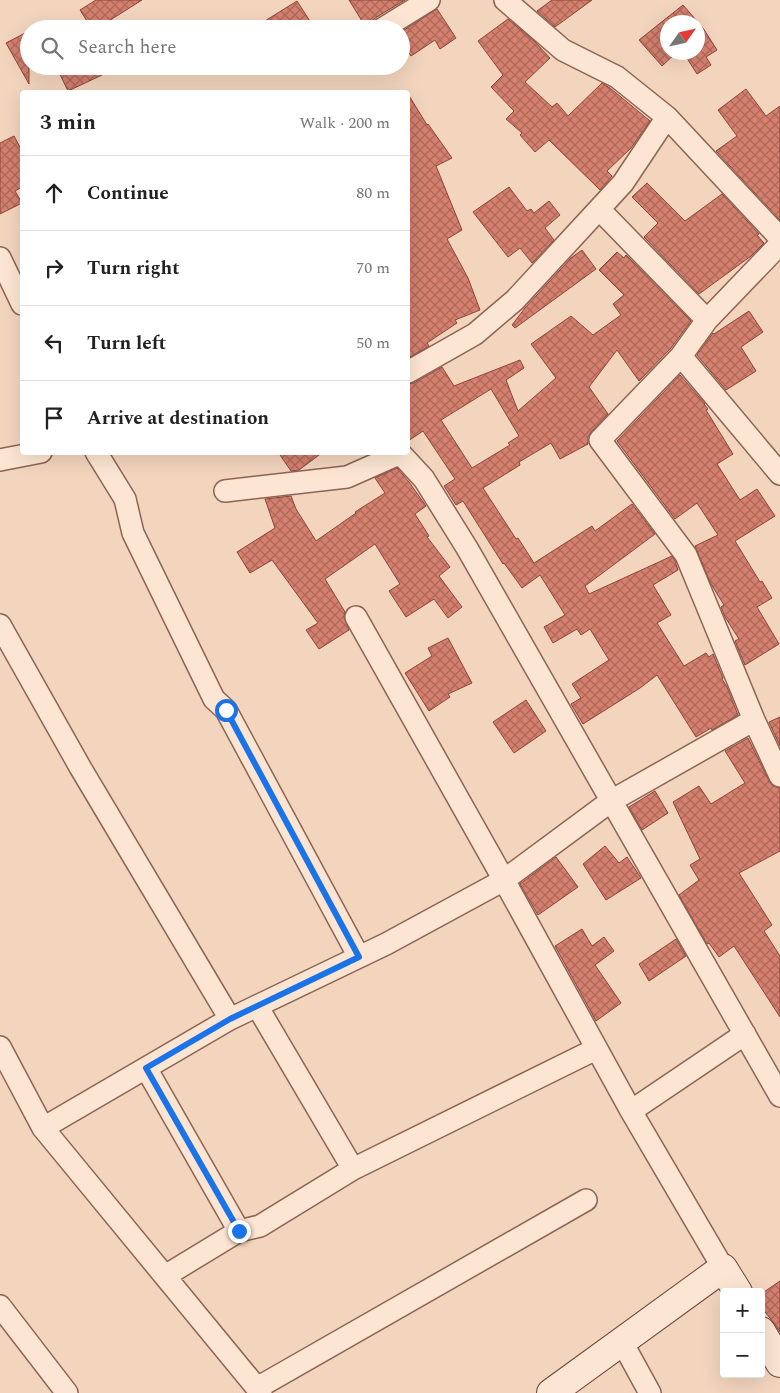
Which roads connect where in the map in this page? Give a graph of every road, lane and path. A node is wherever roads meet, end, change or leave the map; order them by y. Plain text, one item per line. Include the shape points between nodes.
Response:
1 (429, 0) edge
2 (505, 0) edge
3 (397, 20) edge
4 (667, 116) junction
5 (599, 209) junction
6 (780, 238) edge
7 (780, 244) edge
8 (0, 258) edge
9 (20, 300) edge
10 (707, 320) junction
11 (682, 356) junction
12 (410, 371) edge
13 (26, 455) edge
14 (98, 455) edge
15 (395, 455) edge
16 (401, 455) edge
17 (0, 460) edge
18 (780, 474) edge
19 (225, 491) dead end
20 (356, 618) dead end
21 (0, 625) edge
22 (754, 720) junction
23 (780, 776) edge
24 (611, 801) junction
25 (504, 880) junction
26 (359, 957) junction
27 (257, 1006) junction
28 (230, 1019) junction
29 (745, 1034) junction
30 (0, 1047) edge
31 (596, 1049) junction
32 (146, 1068) junction
33 (780, 1096) edge
34 (631, 1111) junction
35 (43, 1128) junction
36 (353, 1169) junction
37 (586, 1200) dead end
38 (239, 1231) junction
39 (723, 1268) junction
40 (165, 1276) junction
41 (736, 1288) edge
42 (0, 1306) edge
43 (762, 1333) edge
44 (622, 1342) junction
45 (780, 1363) edge
46 (259, 1390) edge
47 (67, 1393) edge
48 (551, 1393) edge
49 (650, 1393) edge

1 - 3 street
2 - 4 street via 563,50 617,77
4 - 5 street via 622,183
4 - 6 street
5 - 10 street
5 - 12 street via 515,300 475,334
7 - 10 street
8 - 9 street
10 - 11 street
11 - 18 street
11 - 22 street via 600,440 686,555
13 - 17 street
14 - 26 street via 125,499 134,533 214,699 226,710
15 - 19 street via 347,477
16 - 24 street via 424,479 467,548
20 - 25 street
21 - 28 street
22 - 23 street
22 - 24 street
24 - 25 street
24 - 29 street
25 - 26 street
25 - 31 street
26 - 27 street
27 - 28 street
27 - 36 street
28 - 32 street
29 - 33 street
29 - 34 street
30 - 35 street
31 - 34 street
31 - 36 street
32 - 35 street
32 - 38 street
34 - 39 street
35 - 40 street
36 - 38 street via 260,1226
37 - 46 street
38 - 40 street
39 - 41 street
39 - 44 street
40 - 46 street
42 - 47 street
43 - 45 street
44 - 48 street
44 - 49 street

